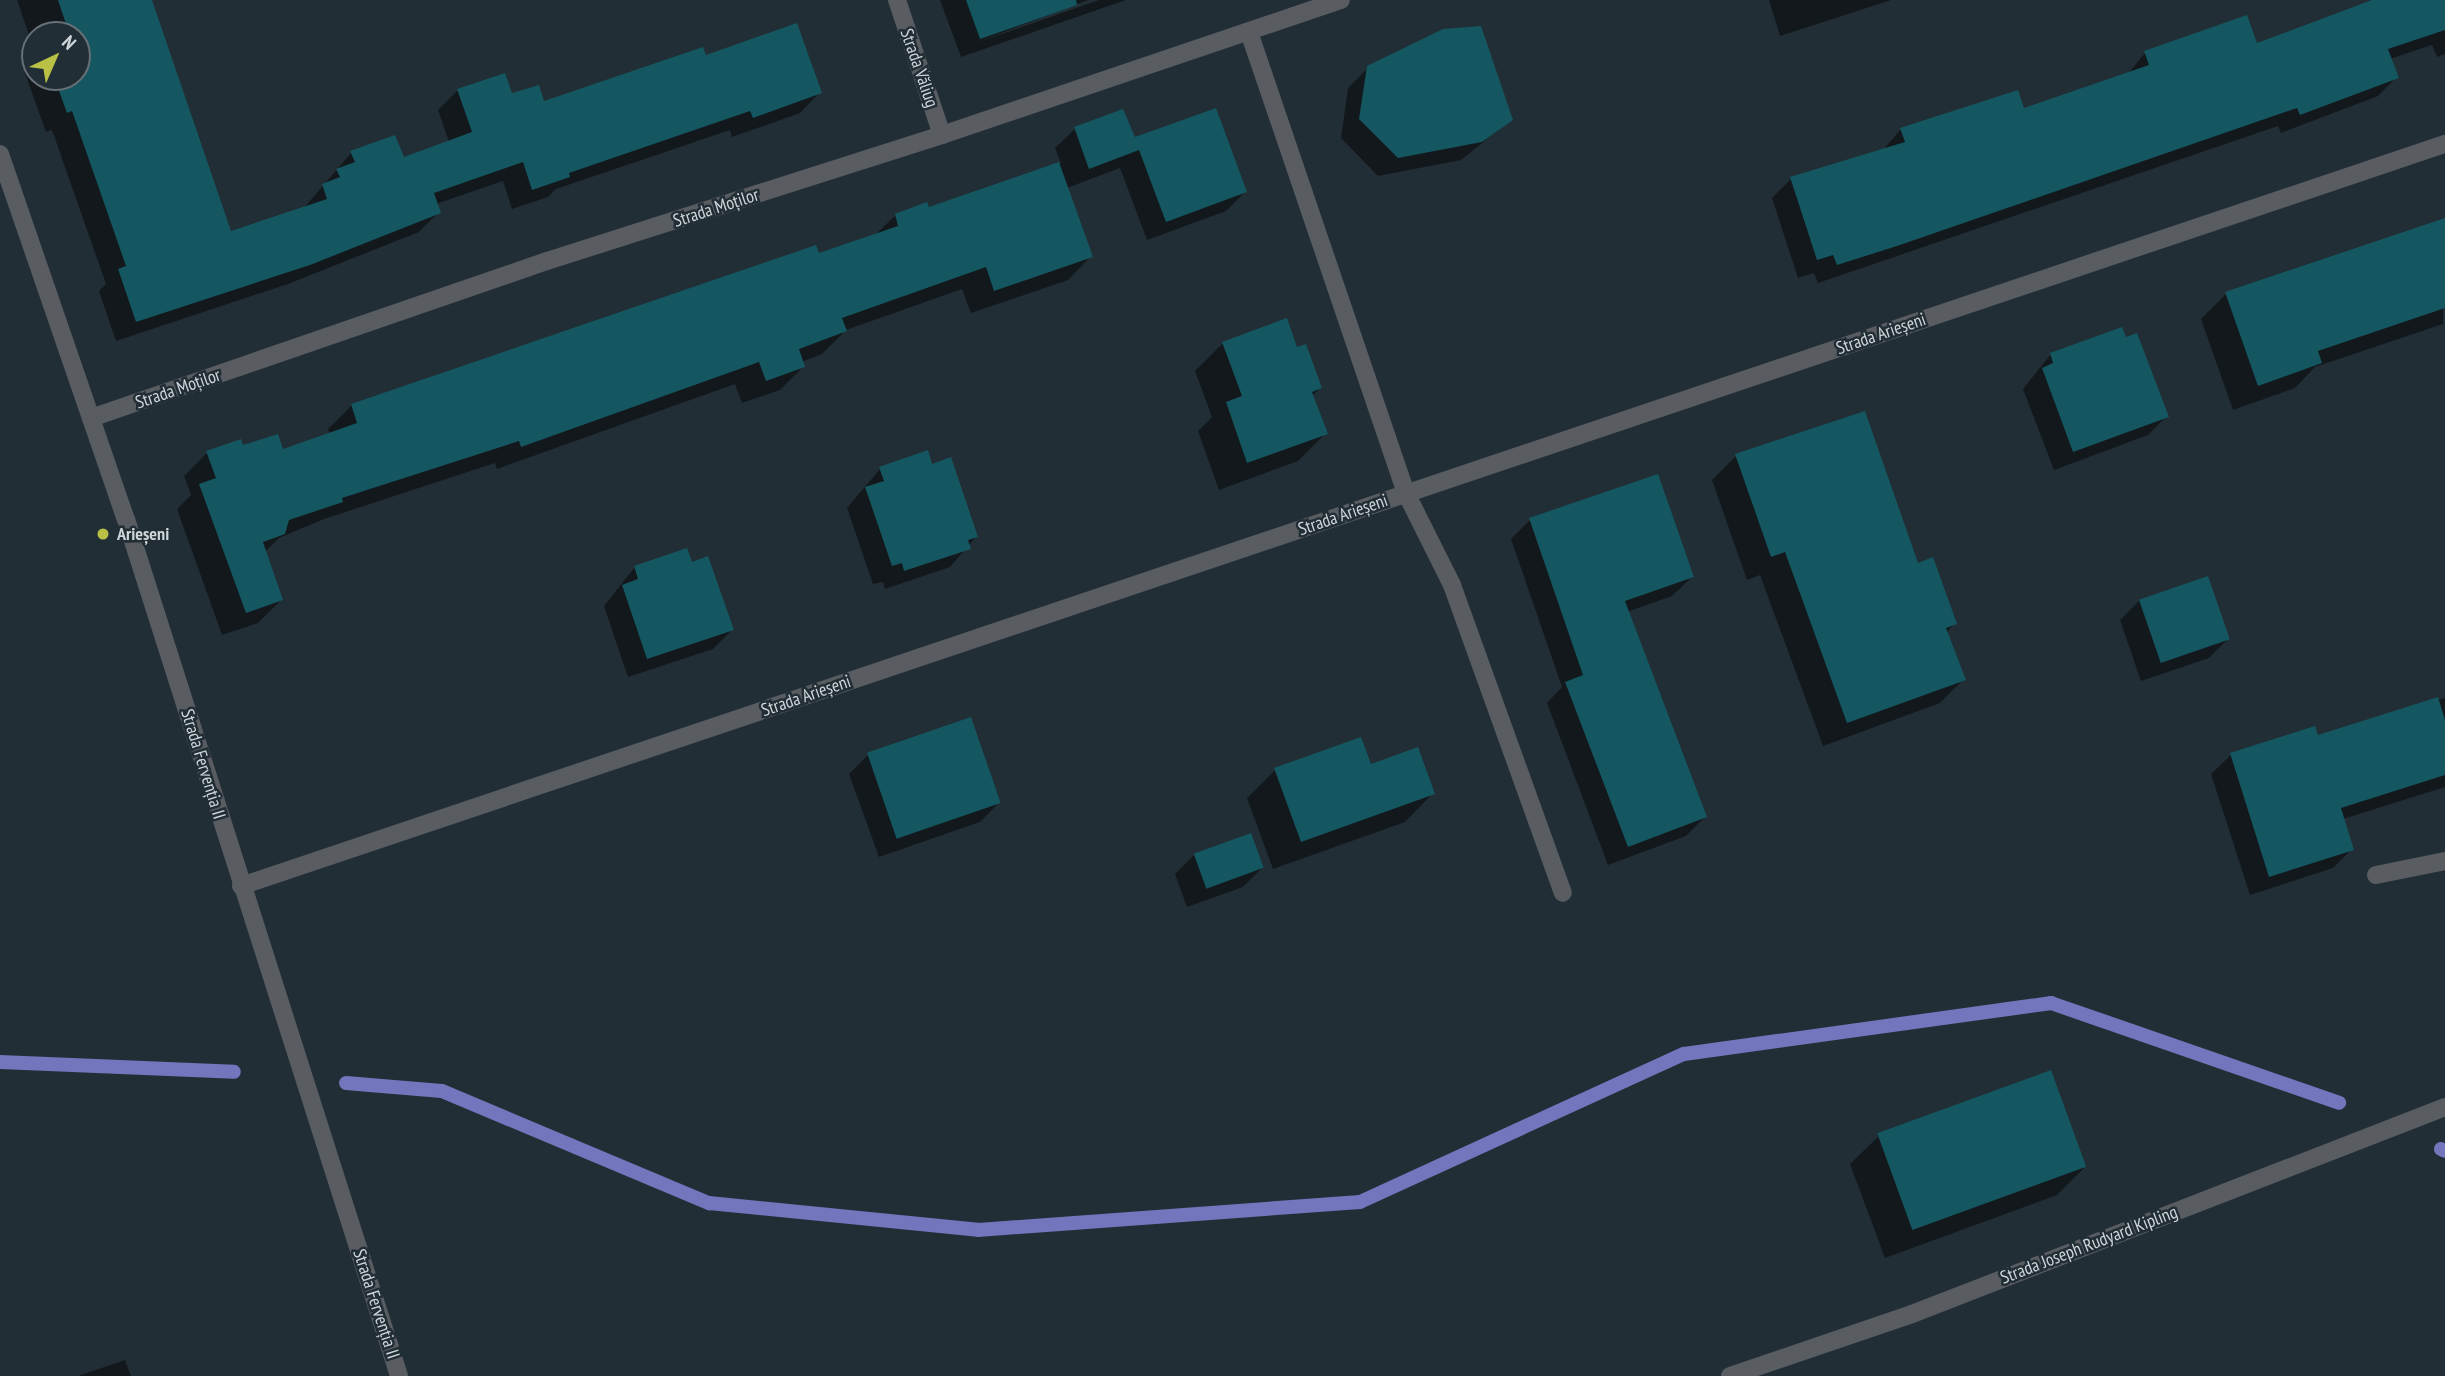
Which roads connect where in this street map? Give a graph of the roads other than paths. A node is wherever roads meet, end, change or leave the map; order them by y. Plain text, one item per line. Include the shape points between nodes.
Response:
1 (897, 0) edge
2 (1341, 0) edge
3 (1249, 32) junction
4 (942, 135) junction
5 (2445, 144) edge
6 (0, 154) edge
7 (91, 418) junction
8 (1406, 494) junction
9 (2445, 862) edge
10 (2376, 875) dead end
11 (241, 886) junction
12 (1563, 893) dead end
13 (2445, 1107) edge
14 (399, 1376) edge
15 (1730, 1376) edge

1 - 4 street, Strada Văliug
2 - 3 street, Strada Moților
3 - 4 street, Strada Moților
3 - 8 street
4 - 7 street, Strada Moților via 547,261
5 - 8 street, Strada Arieșeni
6 - 7 street, Strada Fervenția II
7 - 11 street, Strada Fervenția II
8 - 11 street, Strada Arieșeni
8 - 12 street via 1452,585
9 - 10 street
11 - 14 street, Strada Fervenția II
13 - 15 street, Strada Joseph Rudyard Kipling via 1912,1314

